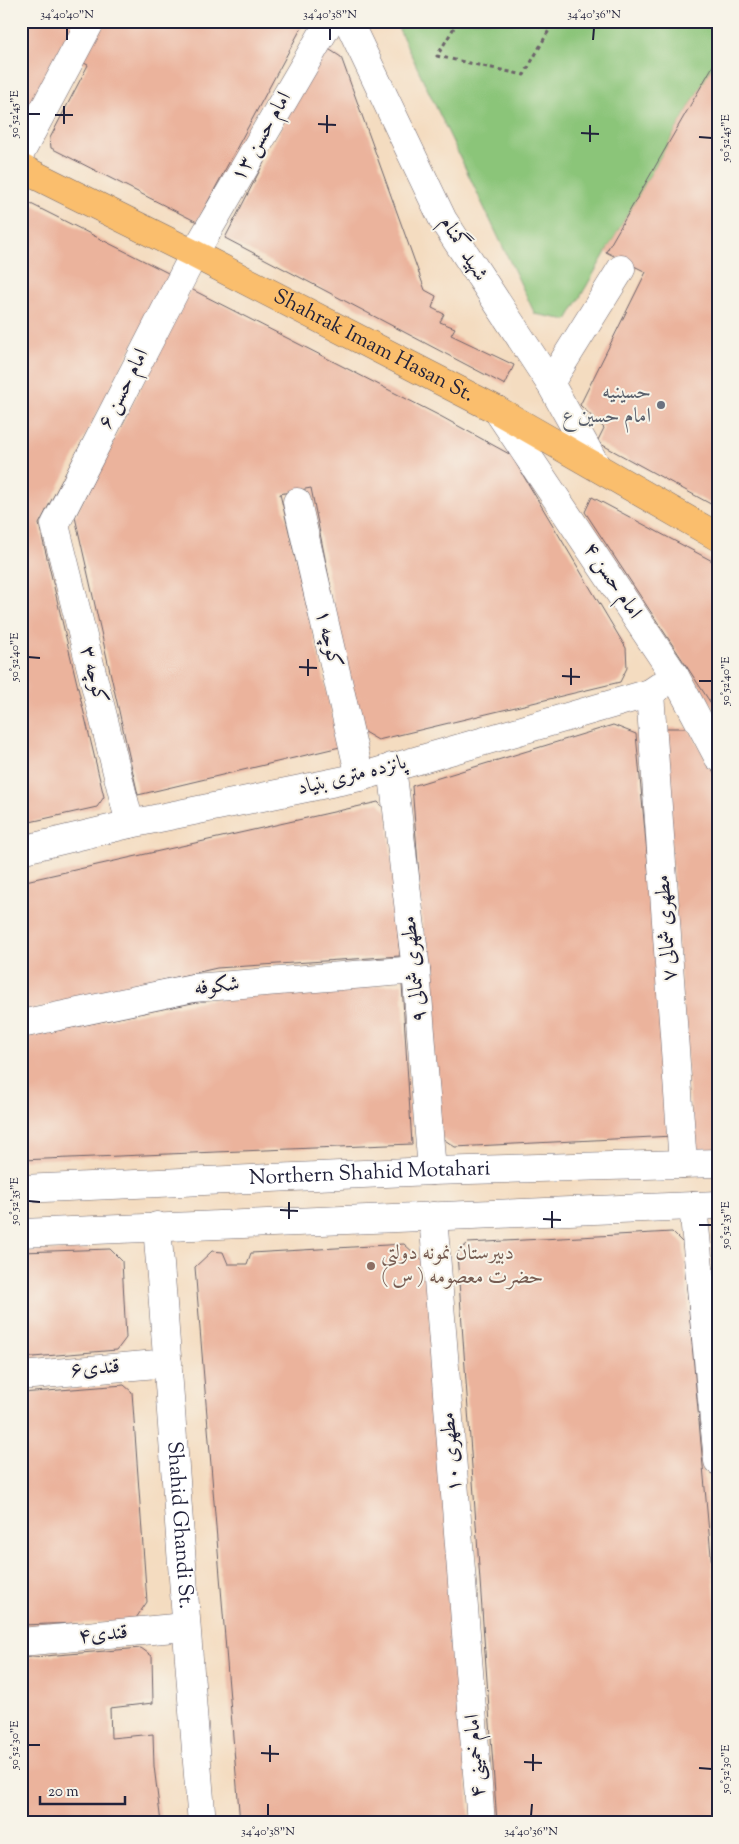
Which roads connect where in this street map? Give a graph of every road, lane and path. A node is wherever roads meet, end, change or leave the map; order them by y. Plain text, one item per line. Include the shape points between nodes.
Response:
1 (91, 21) edge
2 (330, 21) edge
3 (348, 21) edge
4 (458, 21) edge
5 (554, 21) edge
6 (21, 152) edge
7 (21, 168) edge
8 (194, 254) junction
9 (622, 269) dead end
10 (550, 383) junction
11 (497, 410) junction
12 (598, 468) junction
13 (297, 502) dead end
14 (55, 525) joint
15 (718, 537) edge
16 (675, 676) junction
17 (650, 693) junction
18 (718, 757) edge
19 (392, 767) junction
20 (360, 777) junction
21 (130, 824) junction
22 (21, 850) edge
23 (416, 970) junction
24 (21, 1024) edge
25 (718, 1162) edge
26 (683, 1164) junction
27 (432, 1171) junction
28 (21, 1189) edge
29 (706, 1205) edge
30 (433, 1216) junction
31 (157, 1226) junction
32 (21, 1232) edge
33 (168, 1363) junction
34 (21, 1376) edge
35 (718, 1461) edge
36 (186, 1627) junction
37 (21, 1642) edge
38 (470, 1688) joint
39 (202, 1823) edge
40 (481, 1823) edge

1 - 6 street
2 - 8 street, امام حسن ۱۳
3 - 10 street, شهید گمنام via 443,220
4 - 5 path via 438,56 524,75
7 - 8 main road, Shahrak Imam Hasan St.
8 - 11 main road, Shahrak Imam Hasan St.
8 - 14 street, امام حسن ۶
9 - 10 street
10 - 12 street, شهید گمنام
11 - 12 main road, Shahrak Imam Hasan St.
11 - 16 street, امام حسن ۴
12 - 15 main road, Shahrak Imam Hasan St.
13 - 20 street, کوچه ۱
14 - 21 street, کوچه ۳
16 - 17 street, پانزده متری بنیاد
16 - 18 street, امام حسن ۴
17 - 19 street, پانزده متری بنیاد
17 - 26 street, مطهری شمالی ۷
19 - 20 street, پانزده متری بنیاد
19 - 23 street, مطهری شمالی ۹
20 - 21 street, پانزده متری بنیاد
21 - 22 street, پانزده متری بنیاد
23 - 24 street, شکوفه via 193,988
23 - 27 street, مطهری شمالی ۹
25 - 26 street, Northern Shahid Motahari
26 - 27 street, Northern Shahid Motahari
27 - 28 street, Northern Shahid Motahari
29 - 30 street
29 - 35 street
30 - 31 street
30 - 38 street, مطهری ۱۰
31 - 32 street
31 - 33 street, Shahid Ghandi St.
33 - 34 street, قندی۶
33 - 36 street, Shahid Ghandi St.
36 - 37 street, قندی۴
36 - 39 street, Shahid Ghandi St.
38 - 40 street, امام خمینی ۴

